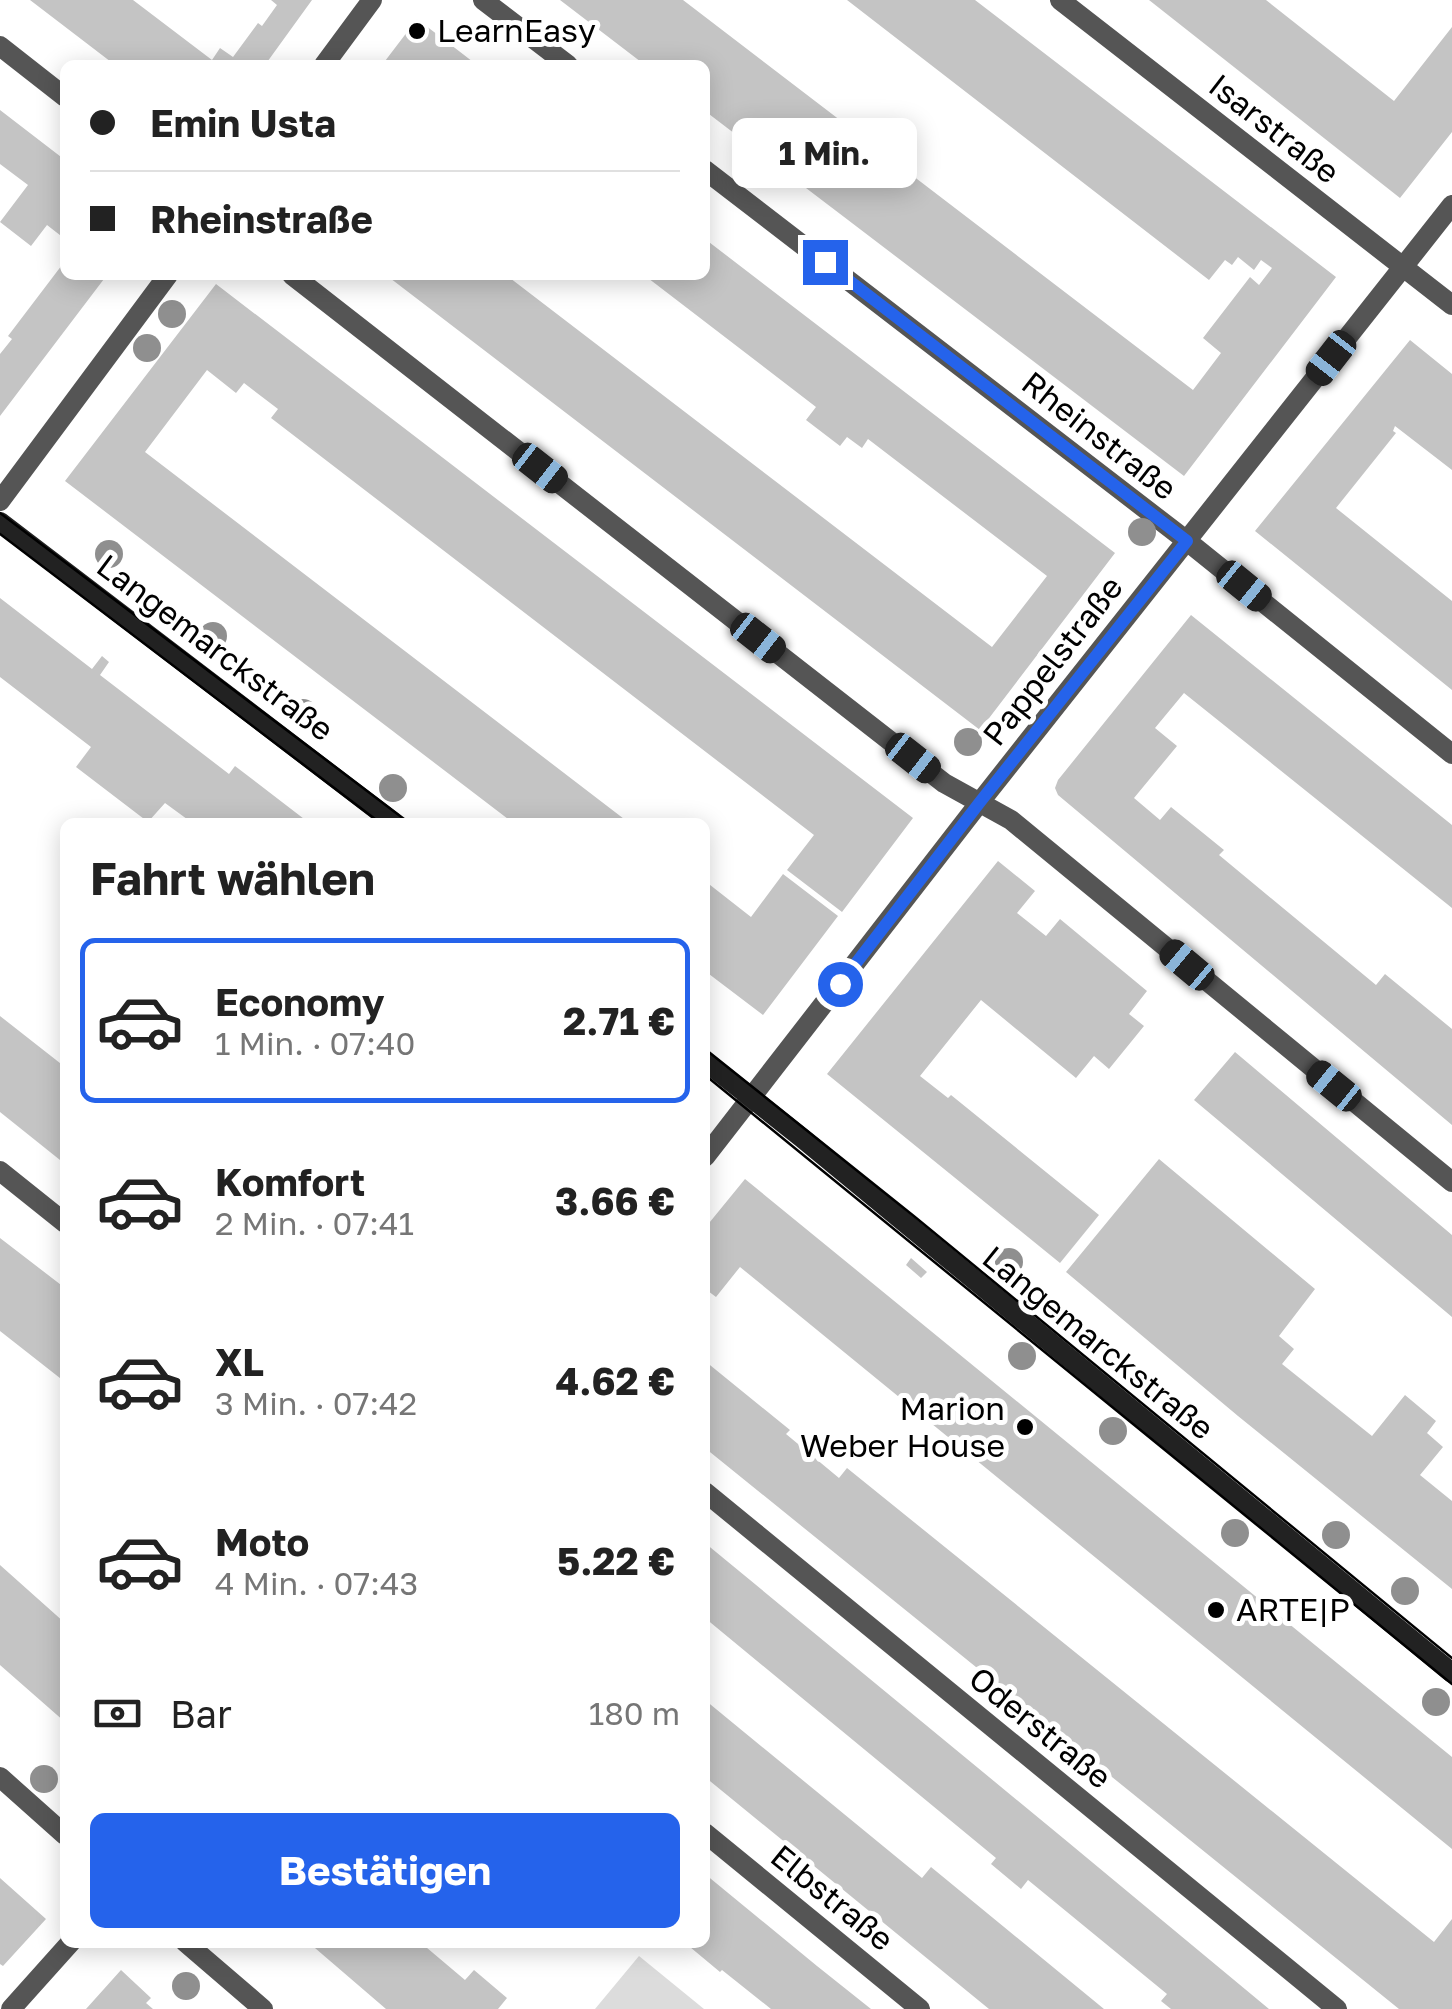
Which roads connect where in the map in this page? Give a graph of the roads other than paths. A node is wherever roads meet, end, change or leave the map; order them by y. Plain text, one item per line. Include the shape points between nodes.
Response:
1 (372, 0) edge
2 (484, 0) edge
3 (1060, 0) edge
4 (0, 46) edge
5 (328, 60) edge
6 (562, 60) edge
7 (60, 93) edge
8 (710, 174) edge
9 (1452, 205) edge
10 (1403, 267) junction
11 (164, 280) edge
12 (298, 280) edge
13 (1452, 305) edge
14 (0, 501) edge
15 (0, 522) edge
16 (1187, 541) junction
17 (1452, 754) edge
18 (980, 802) junction
19 (388, 818) edge
20 (710, 1066) edge
21 (751, 1098) junction
22 (710, 1150) edge
23 (0, 1171) edge
24 (1452, 1182) edge
25 (60, 1219) edge
26 (710, 1496) edge
27 (1452, 1673) edge
28 (0, 1777) edge
29 (60, 1831) edge
30 (710, 1837) edge
31 (66, 1948) edge
32 (192, 1948) edge
33 (11, 2009) edge
34 (263, 2009) edge
35 (920, 2009) edge
36 (1337, 2009) edge

1 - 5 street
2 - 6 street
3 - 10 street, Isarstraße
4 - 7 street
8 - 16 street, Rheinstraße
9 - 10 street, Pappelstraße
10 - 13 street, Isarstraße
10 - 16 street, Pappelstraße
11 - 14 street
12 - 18 street via 928,770
15 - 19 main road, Langemarckstraße
16 - 17 street, Rheinstraße
16 - 18 street, Pappelstraße
18 - 21 street, Pappelstraße
18 - 24 street
20 - 21 main road, Langemarckstraße
21 - 22 street, Pappelstraße
21 - 27 main road, Langemarckstraße
23 - 25 street
26 - 36 street, Oderstraße
28 - 29 street
30 - 35 street, Elbstraße
31 - 33 street
32 - 34 street

